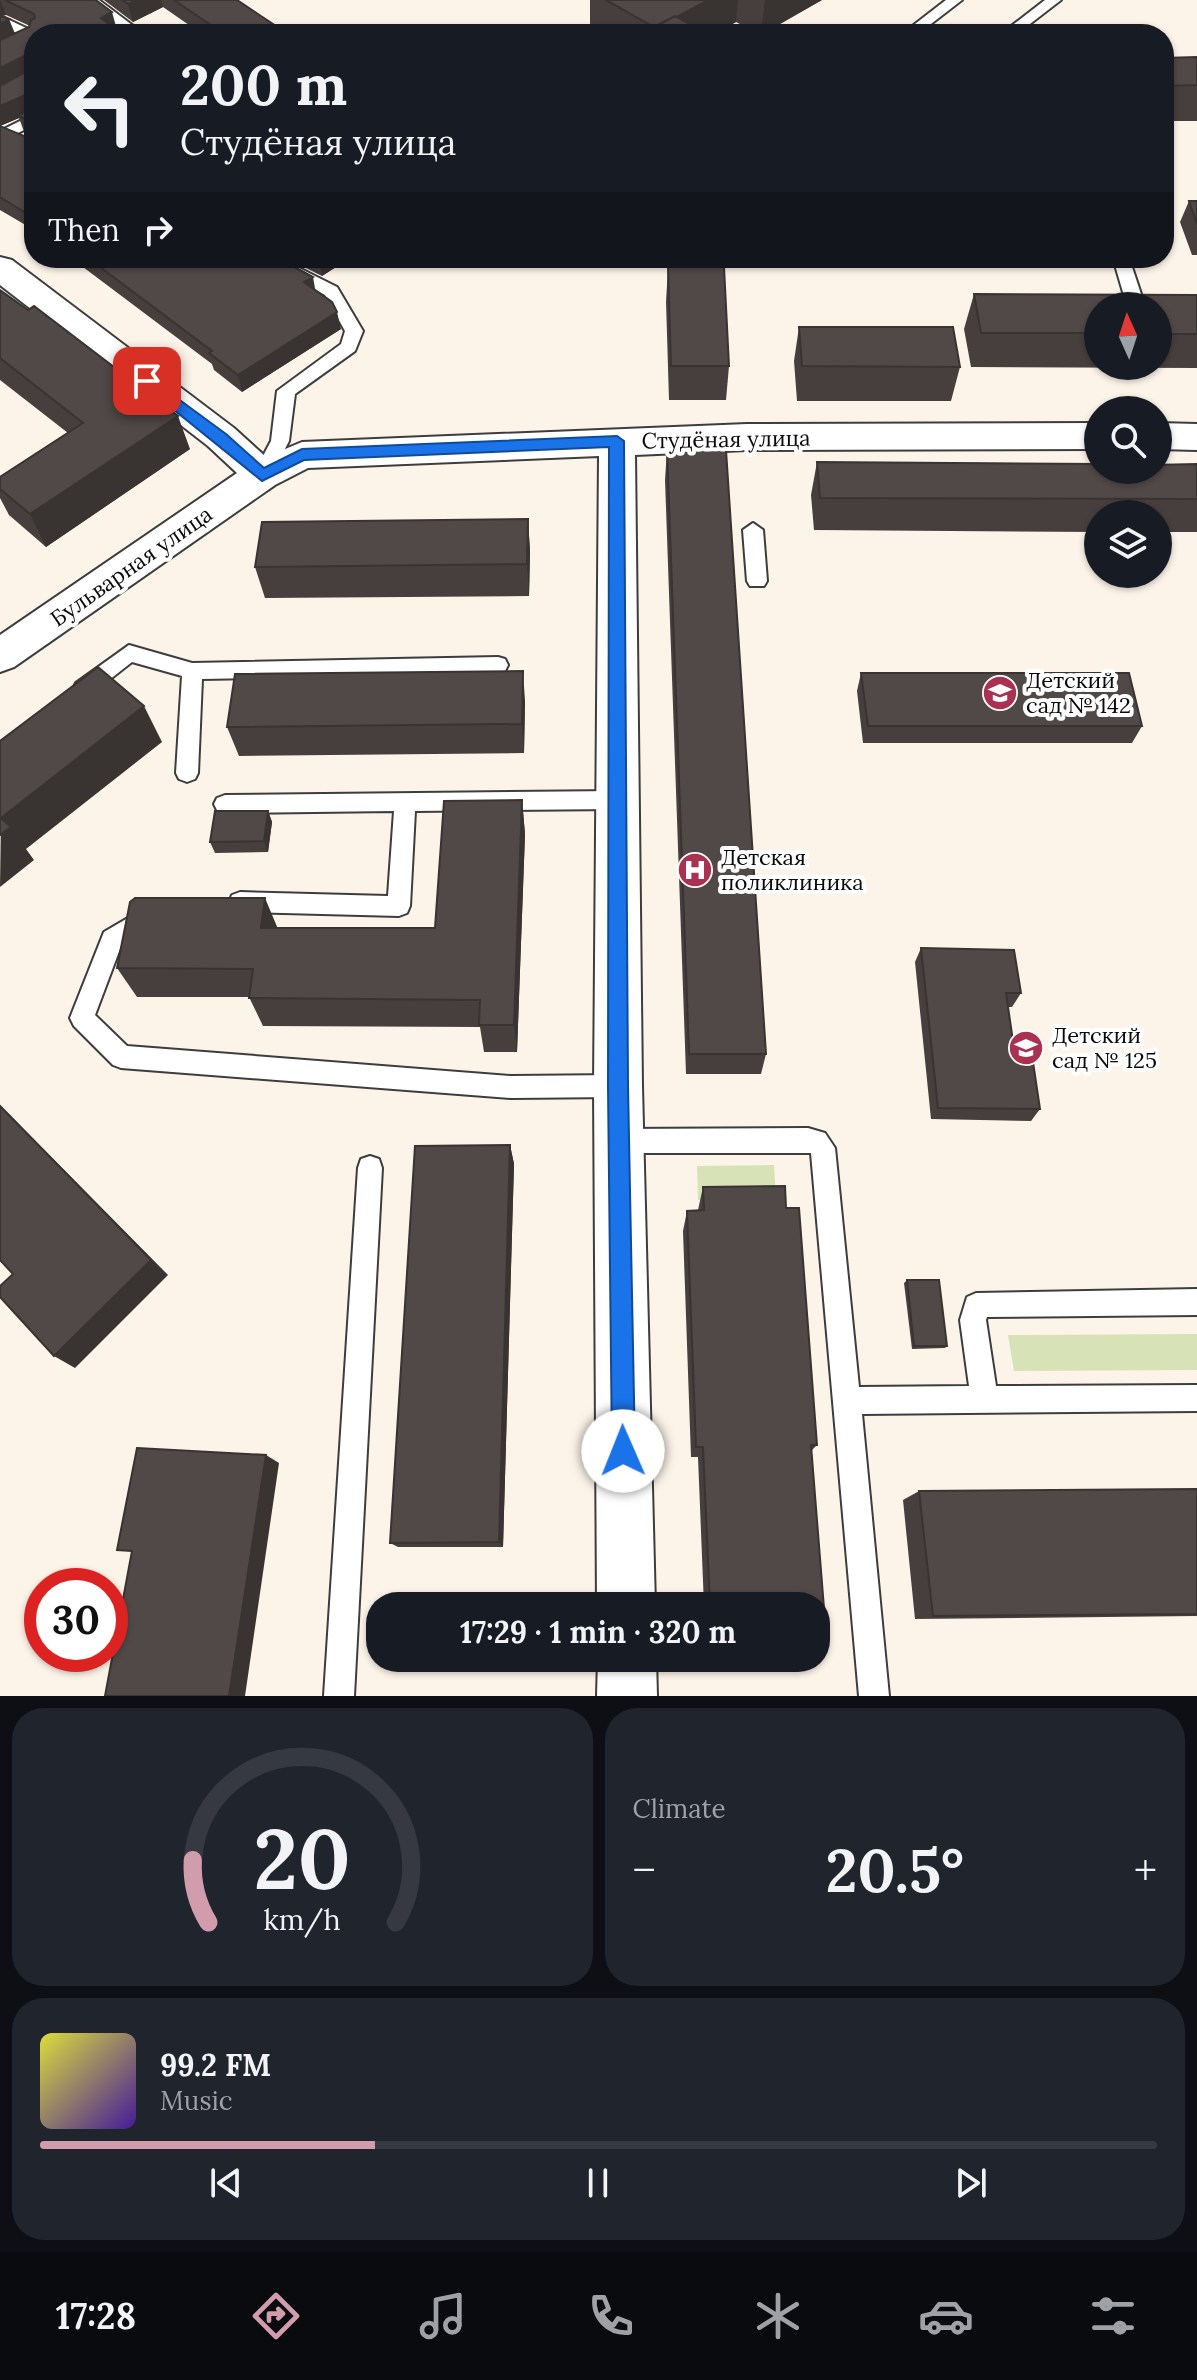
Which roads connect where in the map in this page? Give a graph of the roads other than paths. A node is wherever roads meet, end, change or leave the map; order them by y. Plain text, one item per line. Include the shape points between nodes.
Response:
1 (90, 0) edge
2 (955, 0) edge
3 (1054, 0) edge
4 (123, 24) edge
5 (923, 24) edge
6 (1022, 24) edge
7 (0, 25) edge
8 (24, 32) edge
9 (24, 41) edge
10 (0, 55) edge
11 (24, 125) edge
12 (7, 136) edge
13 (0, 268) edge
14 (285, 268) edge
15 (1124, 268) edge
16 (1132, 292) edge
17 (1084, 436) edge
18 (1172, 436) edge
19 (1197, 437) edge
20 (617, 441) junction
21 (262, 475) junction
22 (753, 530) dead end
23 (757, 581) dead end
24 (0, 656) edge
25 (498, 665) dead end
26 (192, 671) junction
27 (71, 699) edge
28 (187, 773) dead end
29 (618, 800) junction
30 (405, 803) junction
31 (225, 804) dead end
32 (173, 901) edge
33 (218, 902) edge
34 (618, 1086) junction
35 (619, 1141) junction
36 (370, 1168) dead end
37 (1197, 1302) edge
38 (1197, 1398) edge
39 (984, 1400) junction
40 (847, 1401) junction
41 (626, 1592) edge
42 (627, 1672) edge
43 (339, 1696) edge
44 (627, 1696) edge
45 (874, 1696) edge

1 - 4 lane
2 - 5 lane
3 - 6 lane
7 - 8 lane via 5,22
9 - 10 lane
11 - 12 lane
13 - 21 street via 221,437
14 - 21 lane via 331,291 354,331 349,347 286,391 280,441
15 - 16 lane
17 - 20 street, Студёная улица
18 - 19 street
20 - 21 street, Студёная улица via 302,455
20 - 29 street
21 - 24 street, Бульварная улица
22 - 23 lane
25 - 26 lane
26 - 27 lane via 129,653
26 - 28 lane
29 - 30 lane
29 - 34 street
30 - 31 lane
30 - 33 lane via 399,906
32 - 34 lane via 112,939 82,1018 121,1057 511,1087
34 - 35 street
35 - 40 lane via 808,1140 823,1148
35 - 41 street
36 - 43 lane
37 - 39 lane via 976,1306 973,1320
38 - 39 lane
39 - 40 lane
40 - 45 lane
42 - 44 street

